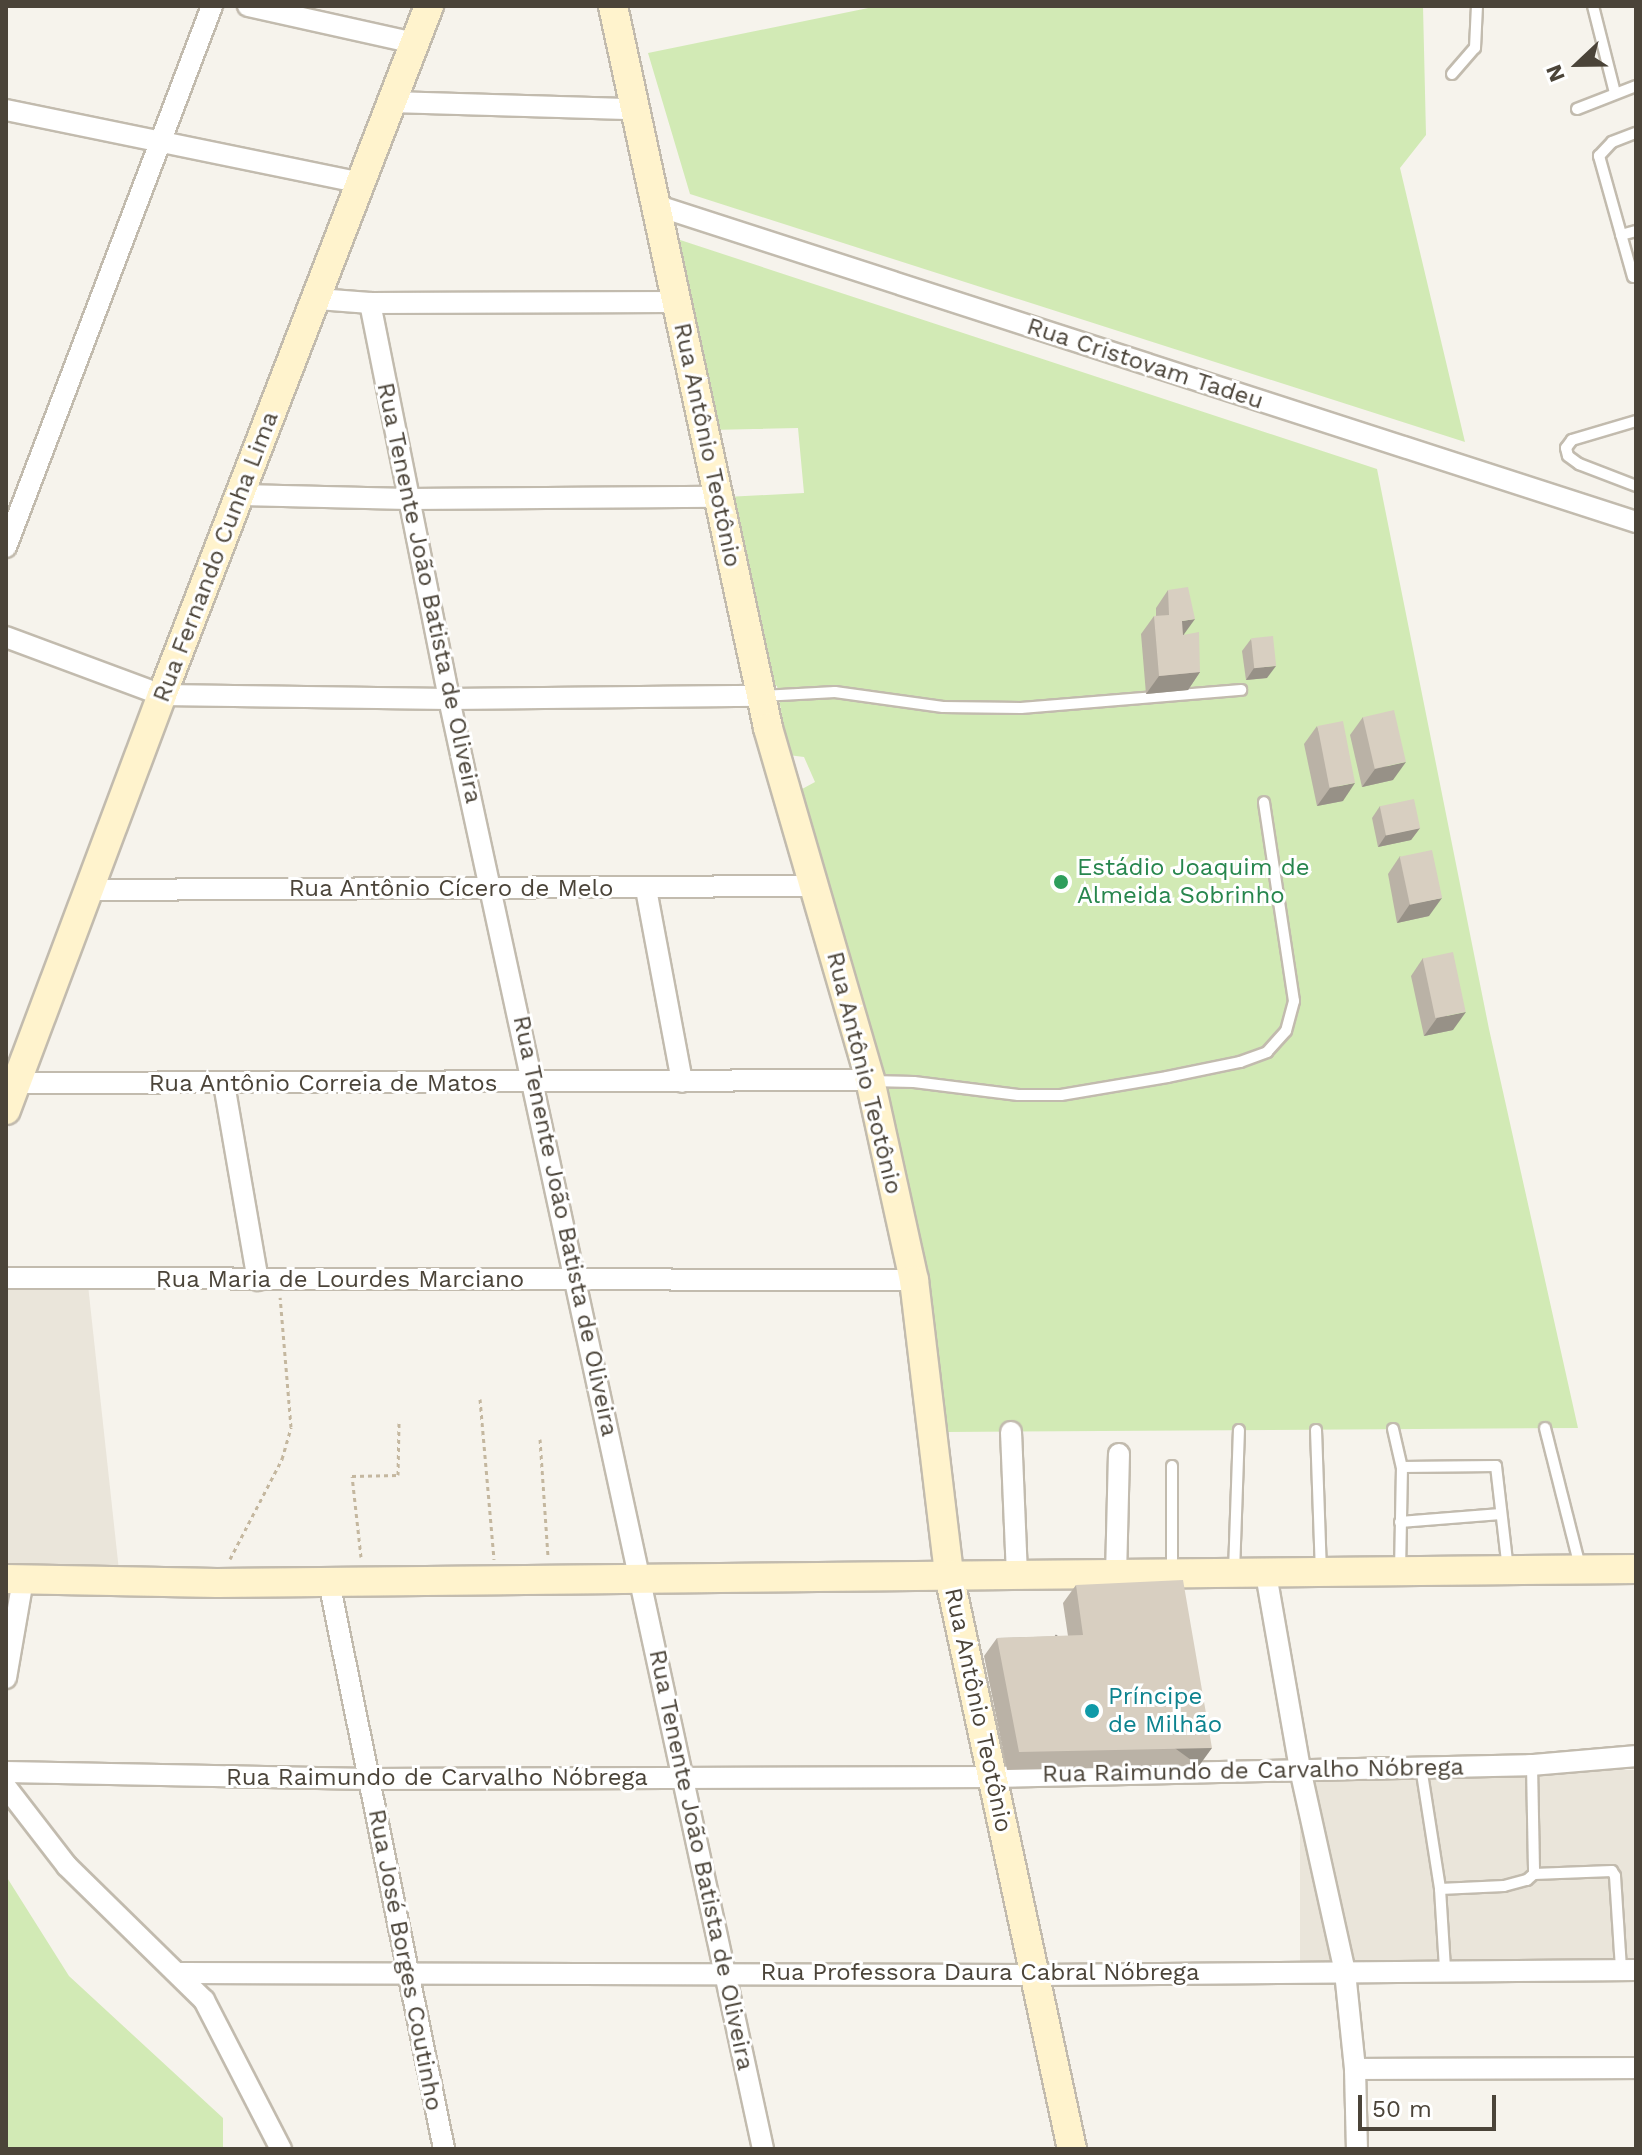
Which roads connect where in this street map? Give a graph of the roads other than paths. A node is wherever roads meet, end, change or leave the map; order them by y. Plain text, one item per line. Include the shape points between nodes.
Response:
1 (212, 6) edge
2 (248, 6) edge
3 (429, 6) edge
4 (613, 6) edge
5 (1477, 6) edge
6 (1593, 6) edge
7 (415, 43) junction
8 (1452, 74) dead end
9 (1636, 86) edge
10 (1615, 93) junction
11 (393, 102) junction
12 (633, 109) junction
13 (1577, 109) dead end
14 (6, 110) edge
15 (1636, 133) edge
16 (161, 141) junction
17 (361, 183) junction
18 (655, 205) junction
19 (1636, 231) edge
20 (1621, 235) junction
21 (1633, 277) dead end
22 (318, 299) junction
23 (676, 302) junction
24 (370, 303) junction
25 (1636, 421) edge
26 (1636, 486) edge
27 (241, 495) junction
28 (718, 497) junction
29 (408, 499) junction
30 (1636, 522) edge
31 (6, 547) edge
32 (6, 637) edge
33 (1241, 690) dead end
34 (162, 695) junction
35 (761, 696) junction
36 (449, 699) junction
37 (1264, 802) dead end
38 (812, 886) junction
39 (493, 889) junction
40 (646, 889) junction
41 (89, 890) junction
42 (870, 1080) junction
43 (682, 1082) junction
44 (17, 1083) junction
45 (224, 1084) junction
46 (534, 1084) junction
47 (6, 1110) edge
48 (6, 1278) edge
49 (268, 1280) junction
50 (914, 1280) junction
51 (574, 1281) junction
52 (1545, 1428) dead end
53 (1393, 1429) dead end
54 (1239, 1430) dead end
55 (1316, 1430) dead end
56 (1011, 1432) dead end
57 (1119, 1454) dead end
58 (1172, 1466) dead end
59 (1402, 1467) junction
60 (1501, 1514) junction
61 (1400, 1522) junction
62 (1636, 1569) edge
63 (1581, 1570) junction
64 (1509, 1571) junction
65 (1321, 1573) junction
66 (1400, 1573) junction
67 (1266, 1574) junction
68 (949, 1575) junction
69 (1172, 1575) junction
70 (1234, 1575) junction
71 (1116, 1576) junction
72 (1017, 1577) junction
73 (642, 1578) junction
74 (15, 1579) edge
75 (329, 1582) junction
76 (6, 1678) edge
77 (1636, 1756) edge
78 (1532, 1765) junction
79 (1421, 1767) junction
80 (1300, 1769) junction
81 (6, 1772) edge
82 (992, 1777) junction
83 (369, 1779) junction
84 (684, 1779) junction
85 (6, 1787) edge
86 (1534, 1874) junction
87 (1440, 1889) junction
88 (1445, 1969) junction
89 (1628, 1970) edge
90 (1345, 1972) junction
91 (180, 1973) junction
92 (407, 1973) junction
93 (724, 1973) junction
94 (1034, 1975) junction
95 (1636, 2068) edge
96 (1355, 2069) junction
97 (281, 2149) edge
98 (444, 2149) edge
99 (763, 2149) edge
100 (1072, 2149) edge
101 (1357, 2149) edge

1 - 16 street
2 - 7 street
3 - 7 street, Rua Fernando Cunha Lima
4 - 12 street, Rua Antônio Teotônio
5 - 8 lane via 1475,48
6 - 10 lane
7 - 11 street, Rua Fernando Cunha Lima
9 - 10 lane
10 - 13 lane
11 - 12 street
11 - 17 street, Rua Fernando Cunha Lima
12 - 18 street, Rua Antônio Teotônio
14 - 16 street
15 - 20 lane via 1612,142 1599,156
16 - 17 street
16 - 31 street
17 - 22 street, Rua Fernando Cunha Lima
18 - 23 street, Rua Antônio Teotônio
18 - 30 street, Rua Cristovam Tadeu
19 - 20 lane
20 - 21 lane
22 - 24 street
22 - 27 street, Rua Fernando Cunha Lima
23 - 24 street
23 - 28 street, Rua Antônio Teotônio
24 - 29 street, Rua Tenente João Batista de Oliveira
25 - 26 lane via 1572,440 1566,448 1579,464
27 - 29 street
27 - 34 street, Rua Fernando Cunha Lima
28 - 29 street
28 - 35 street, Rua Antônio Teotônio
29 - 36 street, Rua Tenente João Batista de Oliveira
32 - 34 street
33 - 35 lane via 1021,708 918,705 835,692
34 - 36 street
34 - 41 street, Rua Fernando Cunha Lima
35 - 36 street
35 - 38 street, Rua Antônio Teotônio
36 - 39 street, Rua Tenente João Batista de Oliveira
37 - 42 lane via 1294,1001 1286,1031 1267,1052 1182,1074 1061,1095
38 - 40 street, Rua Antônio Cícero de Melo
38 - 42 street, Rua Antônio Teotônio
39 - 40 street, Rua Antônio Cícero de Melo
39 - 41 street, Rua Antônio Cícero de Melo
39 - 46 street, Rua Tenente João Batista de Oliveira
40 - 43 street
41 - 44 street, Rua Fernando Cunha Lima
42 - 43 street, Rua Antônio Correia de Matos
42 - 50 street, Rua Antônio Teotônio
43 - 46 street, Rua Antônio Correia de Matos
44 - 45 street, Rua Antônio Correia de Matos
44 - 47 street, Rua Fernando Cunha Lima
45 - 46 street, Rua Antônio Correia de Matos
45 - 49 street
46 - 51 street, Rua Tenente João Batista de Oliveira
48 - 49 street, Rua Maria de Lourdes Marciano
49 - 51 street, Rua Maria de Lourdes Marciano
50 - 51 street, Rua Maria de Lourdes Marciano
50 - 68 street, Rua Antônio Teotônio
51 - 73 street, Rua Tenente João Batista de Oliveira
52 - 63 lane
53 - 59 lane
54 - 70 lane
55 - 65 lane
56 - 72 street
57 - 71 street
58 - 69 lane
59 - 60 lane via 1493,1464
59 - 61 lane
60 - 61 lane
60 - 64 lane
61 - 66 lane
62 - 63 street
63 - 64 street
64 - 66 street
65 - 66 street
65 - 67 street
67 - 70 street
67 - 80 street
68 - 72 street
68 - 73 street
68 - 82 street, Rua Antônio Teotônio
69 - 70 street
69 - 71 street
71 - 72 street
73 - 75 street
73 - 84 street, Rua Tenente João Batista de Oliveira
74 - 75 street
74 - 76 street
75 - 83 street, Rua José Borges Coutinho
77 - 78 street, Rua Raimundo de Carvalho Nóbrega
78 - 79 street, Rua Raimundo de Carvalho Nóbrega
78 - 86 lane
79 - 80 street, Rua Raimundo de Carvalho Nóbrega
79 - 87 lane
80 - 82 street, Rua Raimundo de Carvalho Nóbrega
80 - 90 street
81 - 83 street, Rua Raimundo de Carvalho Nóbrega
82 - 84 street, Rua Raimundo de Carvalho Nóbrega
82 - 94 street, Rua Antônio Teotônio
83 - 84 street, Rua Raimundo de Carvalho Nóbrega
83 - 92 street, Rua José Borges Coutinho
84 - 93 street, Rua Tenente João Batista de Oliveira
85 - 91 street via 67,1866
86 - 87 lane via 1504,1886
86 - 89 lane via 1614,1873
87 - 88 lane
88 - 89 street, Rua Professora Daura Cabral Nóbrega
88 - 90 street, Rua Professora Daura Cabral Nóbrega
90 - 94 street, Rua Professora Daura Cabral Nóbrega
90 - 96 street
91 - 92 street, Rua Professora Daura Cabral Nóbrega
91 - 97 street via 204,2000
92 - 93 street, Rua Professora Daura Cabral Nóbrega
92 - 98 street, Rua José Borges Coutinho
93 - 94 street, Rua Professora Daura Cabral Nóbrega
93 - 99 street, Rua Tenente João Batista de Oliveira
94 - 100 street, Rua Antônio Teotônio
95 - 96 street
96 - 101 street

